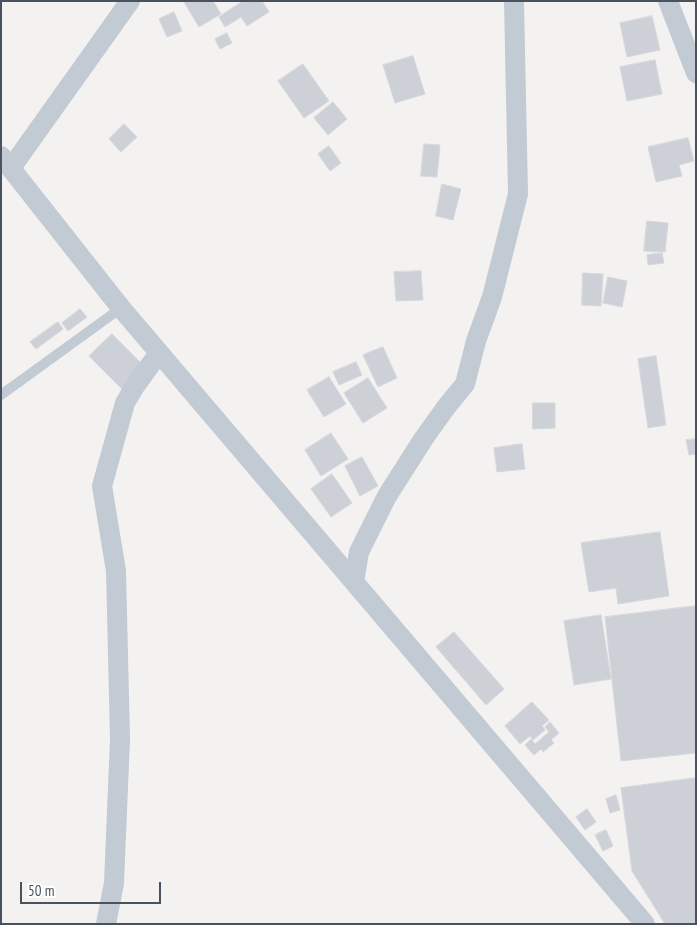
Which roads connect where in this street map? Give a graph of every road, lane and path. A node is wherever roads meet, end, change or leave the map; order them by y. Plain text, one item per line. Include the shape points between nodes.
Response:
1 (130, 1) edge
2 (514, 1) edge
3 (668, 1) edge
4 (696, 73) edge
5 (6, 162) edge
6 (121, 308) junction
7 (159, 353) junction
8 (1, 395) edge
9 (354, 582) junction
10 (106, 924) edge
11 (645, 924) edge

1 - 5 street
2 - 9 street via 518,194 492,297 476,341 466,384 430,430 387,496 359,552
3 - 4 street
5 - 6 street
6 - 7 street
6 - 8 lane
7 - 9 street
7 - 10 street via 125,402 102,486 116,571 120,739 114,883
9 - 11 street

